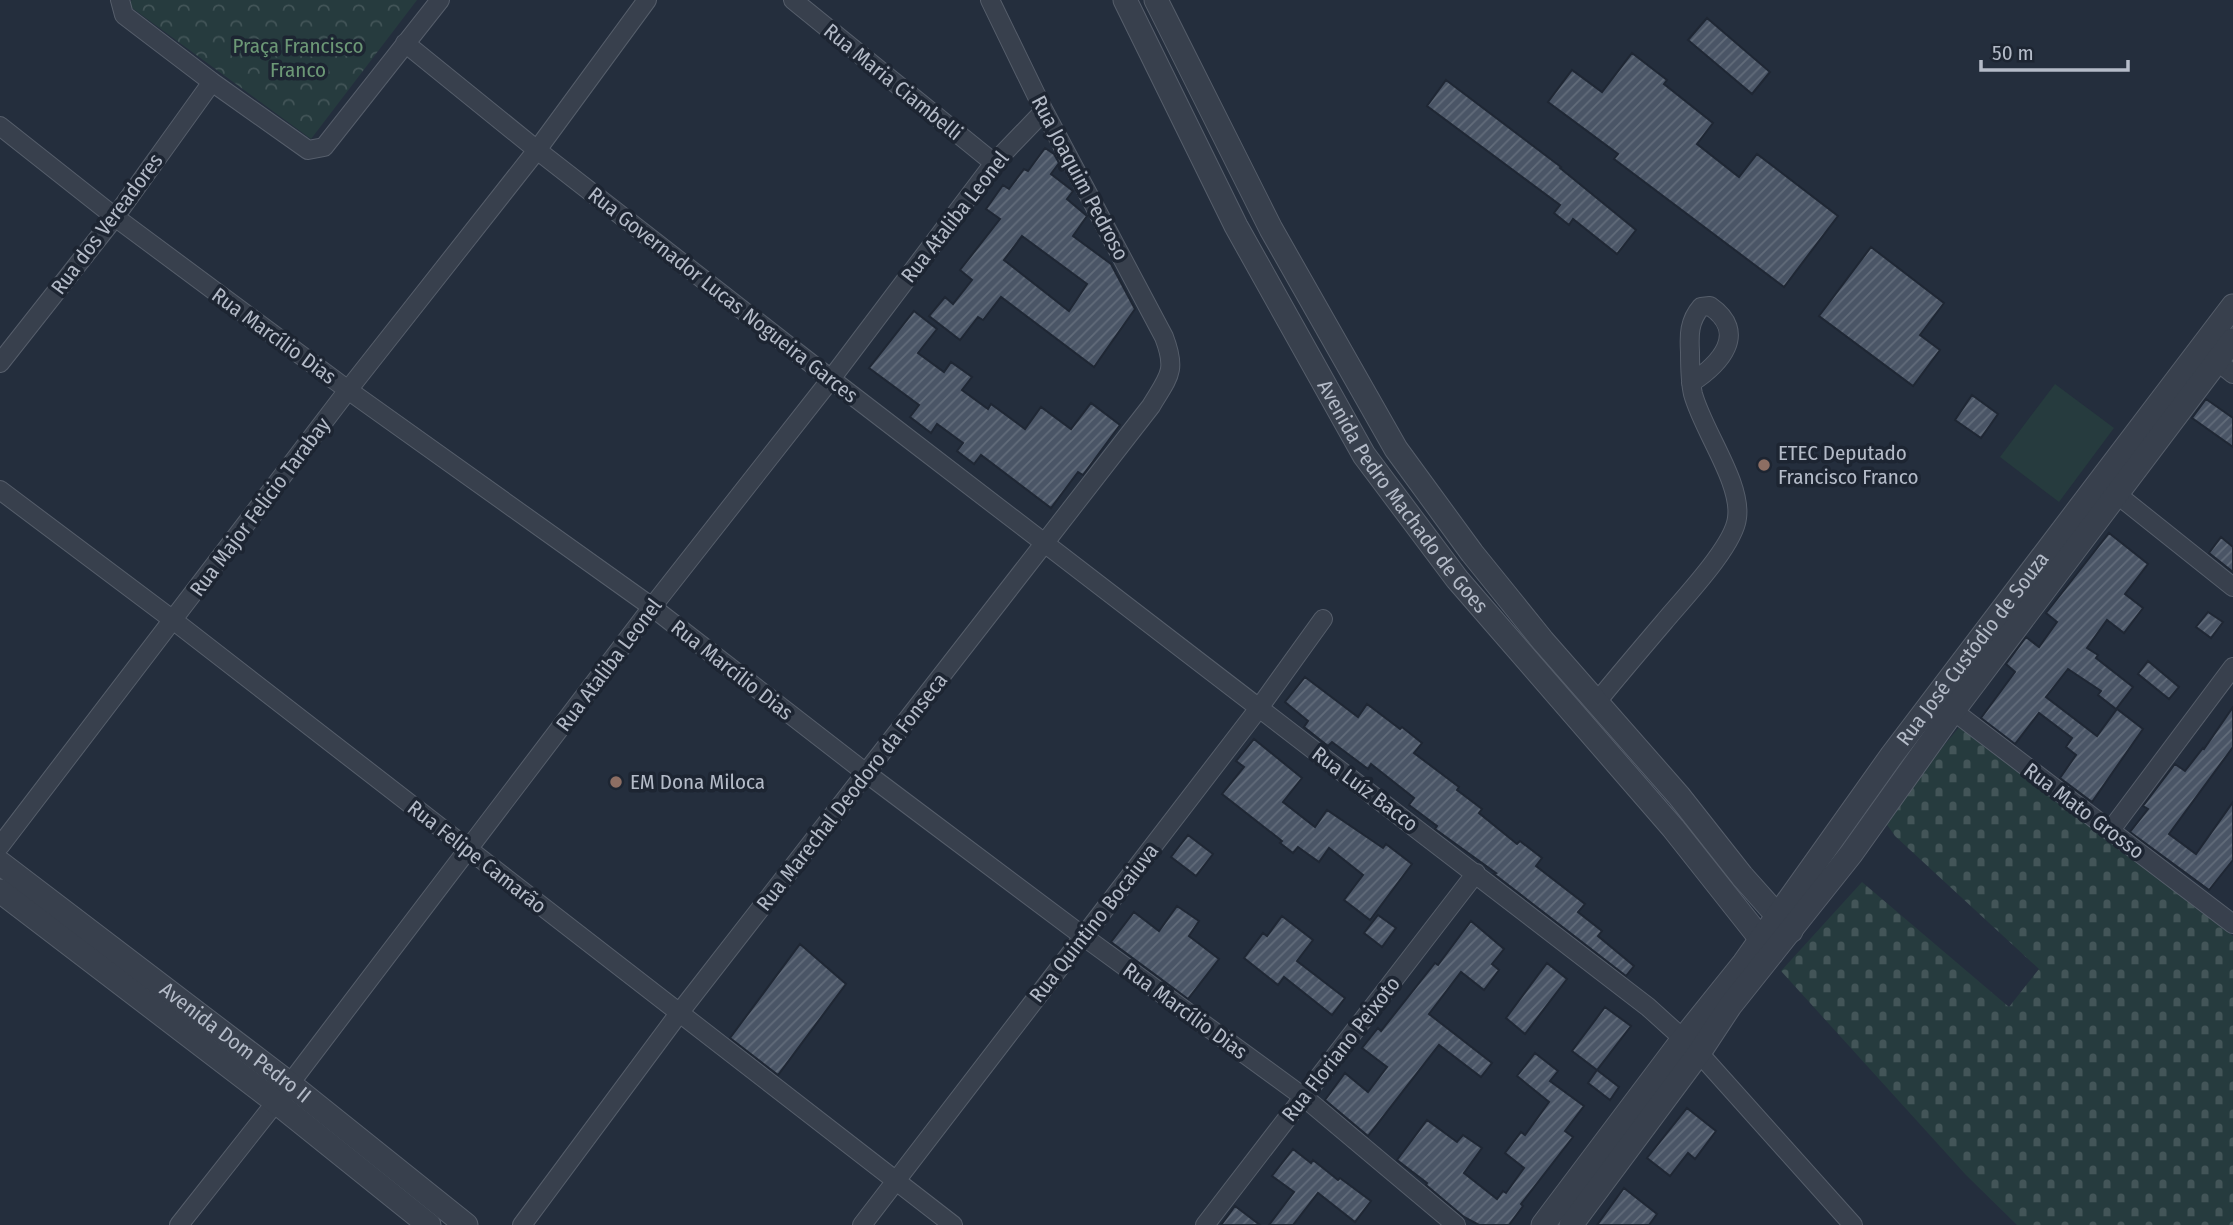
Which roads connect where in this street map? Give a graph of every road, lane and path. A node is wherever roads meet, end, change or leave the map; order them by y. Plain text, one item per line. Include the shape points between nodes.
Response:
1 (120, 0) edge
2 (440, 0) edge
3 (647, 0) edge
4 (793, 0) edge
5 (990, 0) edge
6 (1125, 0) edge
7 (1156, 0) edge
8 (405, 43) junction
9 (212, 82) junction
10 (1044, 111) junction
11 (0, 125) edge
12 (537, 150) junction
13 (994, 163) junction
14 (115, 217) junction
15 (2233, 306) edge
16 (2233, 341) edge
17 (1171, 355) joint
18 (2217, 361) edge
19 (0, 363) edge
20 (831, 379) junction
21 (1691, 383) dead end
22 (348, 390) junction
23 (2109, 488) junction
24 (0, 490) edge
25 (1046, 542) junction
26 (2233, 587) edge
27 (652, 607) junction
28 (1323, 619) dead end
29 (173, 620) junction
30 (2233, 667) edge
31 (1596, 703) junction
32 (1944, 704) junction
33 (1259, 708) junction
34 (866, 773) junction
35 (2110, 831) junction
36 (0, 846) edge
37 (469, 850) junction
38 (0, 863) edge
39 (1476, 873) junction
40 (0, 891) edge
41 (2232, 922) edge
42 (1784, 924) junction
43 (1083, 936) junction
44 (1766, 946) junction
45 (135, 980) junction
46 (680, 1012) junction
47 (1691, 1046) junction
48 (283, 1093) junction
49 (1305, 1098) junction
50 (895, 1182) junction
51 (179, 1225) edge
52 (429, 1225) edge
53 (466, 1225) edge
54 (523, 1225) edge
55 (862, 1225) edge
56 (953, 1225) edge
57 (1205, 1225) edge
58 (1456, 1225) edge
59 (1542, 1225) edge
60 (1571, 1225) edge
61 (1853, 1225) edge

1 - 9 street via 124,15
2 - 8 street
3 - 12 street, Rua Major Felicio Tarabay
4 - 13 street, Rua Maria Ciambelli
5 - 10 street, Rua Joaquim Pedroso
6 - 44 street, Avenida Pedro Machado de Goes via 1236,226 1364,455 1457,579 1673,828
7 - 31 street, Avenida Pedro Machado de Goes via 1271,229 1396,449 1472,553
8 - 9 street via 324,147 314,151
8 - 12 street, Rua Governador Lucas Nogueira Garces
9 - 14 street, Rua dos Vereadores
10 - 13 street, Rua Ataliba Leonel
10 - 17 street, Rua Joaquim Pedroso
11 - 14 street, Rua Marcílio Dias
12 - 20 street, Rua Governador Lucas Nogueira Garces
12 - 22 street, Rua Major Felicio Tarabay
13 - 20 street, Rua Ataliba Leonel
14 - 19 street, Rua dos Vereadores
14 - 22 street, Rua Marcílio Dias
15 - 18 street, Rua José Custódio de Souza
16 - 18 street, Rua José Custódio de Souza
17 - 25 street, Rua Marechal Deodoro da Fonseca via 1167,379 1151,405
18 - 23 street, Rua José Custódio de Souza
20 - 25 street, Rua Governador Lucas Nogueira Garces
20 - 27 street, Rua Ataliba Leonel
21 - 31 street via 1738,502 1737,520 1706,572
22 - 27 street, Rua Marcílio Dias
22 - 29 street, Rua Major Felicio Tarabay
23 - 26 street
23 - 32 street, Rua José Custódio de Souza
24 - 29 street, Rua Felipe Camarão
25 - 33 street, Rua Luíz Bacco
25 - 34 street, Rua Marechal Deodoro da Fonseca
27 - 34 street, Rua Marcílio Dias
27 - 37 street, Rua Ataliba Leonel
28 - 33 street, Rua Quintino Bocaiuva
29 - 36 street, Rua Major Felicio Tarabay
29 - 37 street, Rua Felipe Camarão
30 - 35 street
31 - 42 street, Avenida Pedro Machado de Goes
32 - 35 street, Rua Mato Grosso
32 - 42 street, Rua José Custódio de Souza via 1803,877
33 - 39 street, Rua Luíz Bacco
33 - 43 street, Rua Quintino Bocaiuva
34 - 43 street, Rua Marcílio Dias
34 - 46 street, Rua Marechal Deodoro da Fonseca
35 - 41 street, Rua Mato Grosso
37 - 46 street, Rua Felipe Camarão
37 - 48 street, Rua Ataliba Leonel
38 - 45 street, Avenida Dom Pedro II
39 - 47 street, Rua Luíz Bacco
39 - 49 street, Rua Floriano Peixoto
40 - 45 street, Avenida Dom Pedro II
42 - 44 street, Rua José Custódio de Souza
43 - 49 street, Rua Marcílio Dias
43 - 50 street, Rua Quintino Bocaiuva
44 - 47 street, Rua José Custódio de Souza
45 - 48 street, Avenida Dom Pedro II
46 - 50 street, Rua Felipe Camarão
46 - 54 street, Rua Marechal Deodoro da Fonseca
47 - 59 street
47 - 60 street
47 - 61 street, Rua Luíz Bacco
48 - 51 street, Rua Ataliba Leonel
48 - 52 street, Avenida Dom Pedro II
48 - 53 street, Avenida Dom Pedro II
49 - 57 street, Rua Floriano Peixoto
49 - 58 street, Rua Marcílio Dias
50 - 55 street, Rua Quintino Bocaiuva
50 - 56 street, Rua Felipe Camarão

